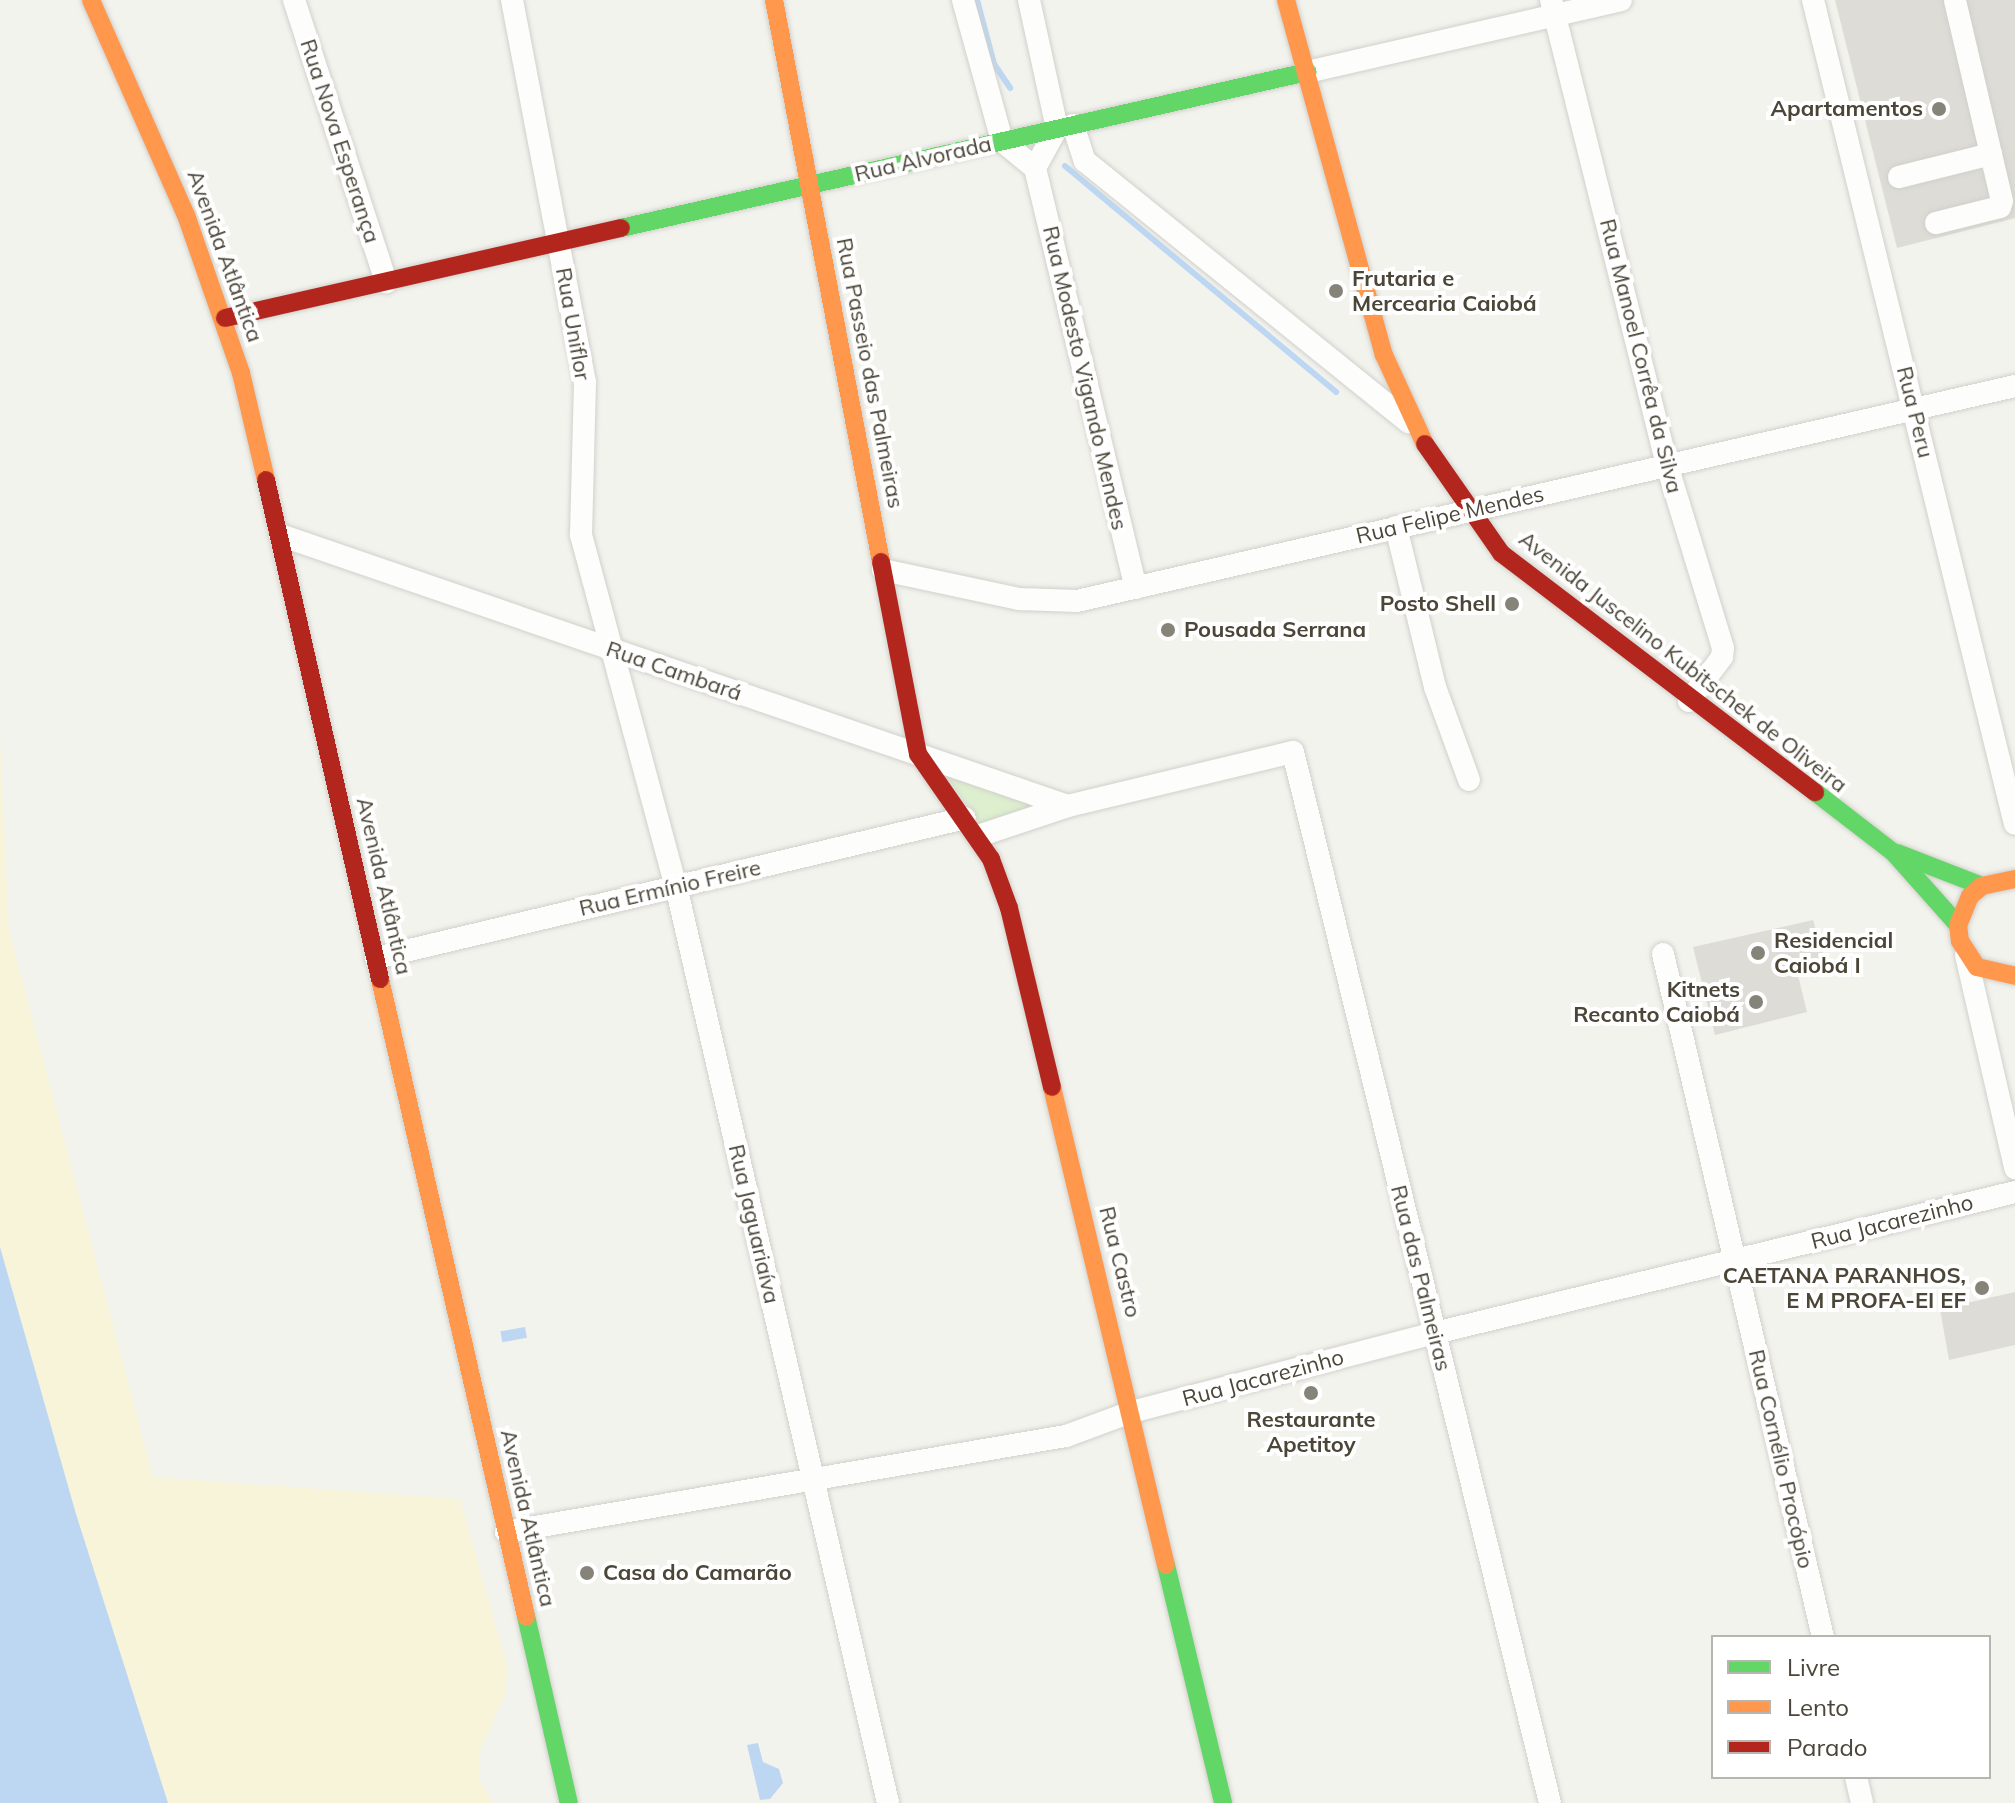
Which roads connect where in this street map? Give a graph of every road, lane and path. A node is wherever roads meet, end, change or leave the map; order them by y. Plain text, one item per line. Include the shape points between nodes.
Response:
1 (91, 0) edge
2 (294, 0) edge
3 (512, 0) edge
4 (774, 0) edge
5 (963, 0) edge
6 (1029, 0) edge
7 (1286, 0) edge
8 (1621, 0) edge
9 (1813, 0) edge
10 (1955, 0) edge
11 (1553, 8) edge
12 (1307, 72) junction
13 (1065, 126) junction
14 (1002, 141) junction
15 (1991, 154) junction
16 (1035, 168) junction
17 (1899, 177) dead end
18 (809, 185) junction
19 (1936, 223) dead end
20 (558, 242) junction
21 (386, 282) junction
22 (225, 318) junction
23 (2015, 386) edge
24 (1915, 410) junction
25 (1413, 425) junction
26 (1667, 465) junction
27 (1470, 510) junction
28 (1396, 527) junction
29 (280, 535) junction
30 (883, 570) junction
31 (1136, 588) junction
32 (609, 648) junction
33 (1689, 701) junction
34 (1293, 752) joint
35 (918, 754) junction
36 (1469, 780) dead end
37 (1068, 806) junction
38 (2015, 824) edge
39 (971, 827) junction
40 (1893, 852) junction
41 (2015, 857) edge
42 (2004, 880) edge
43 (676, 886) junction
44 (1958, 925) junction
45 (1663, 954) dead end
46 (1966, 955) junction
47 (376, 958) junction
48 (2011, 976) edge
49 (1975, 1005) junction
50 (2015, 1168) edge
51 (2015, 1192) edge
52 (1735, 1260) junction
53 (1435, 1333) junction
54 (1131, 1412) junction
55 (812, 1476) junction
56 (506, 1532) junction
57 (1823, 1635) edge
58 (1856, 1779) edge
59 (569, 1803) edge
60 (888, 1803) edge
61 (1223, 1803) edge
62 (1550, 1803) edge
63 (1862, 1803) edge

1 - 22 street, Avenida Atlântica via 156,139
2 - 21 street, Rua Nova Esperança
3 - 20 street, Rua Uniflor
4 - 18 street, Rua Passeio das Palmeiras
5 - 14 street
6 - 13 street
7 - 12 street, Avenida Juscelino Kubitschek de Oliveira
8 - 11 street, Rua Alvorada
9 - 24 street, Rua Peru
10 - 15 street
11 - 12 street, Rua Alvorada
11 - 26 street, Rua Manoel Corrêa da Silva
12 - 13 street, Rua Alvorada
12 - 25 street, Avenida Juscelino Kubitschek de Oliveira via 1384,355
13 - 14 street, Rua Alvorada
13 - 16 street
13 - 25 street via 1085,161
14 - 16 street
14 - 18 street, Rua Alvorada
15 - 17 street
15 - 19 street via 2000,207
16 - 31 street, Rua Modesto Vigando Mendes
18 - 20 street, Rua Alvorada
18 - 30 street, Rua Passeio das Palmeiras
20 - 21 street, Rua Alvorada
20 - 32 street, Rua Uniflor via 585,382 579,522
21 - 22 street, Rua Alvorada
22 - 29 street, Avenida Atlântica
23 - 24 street, Rua Felipe Mendes
24 - 26 street, Rua Felipe Mendes
24 - 38 street, Rua Peru
25 - 27 street, Avenida Juscelino Kubitschek de Oliveira
26 - 27 street, Rua Felipe Mendes
26 - 33 street, Rua Manoel Corrêa da Silva via 1723,648 1722,657
27 - 28 street, Rua Felipe Mendes
27 - 33 street, Avenida Juscelino Kubitschek de Oliveira via 1501,553
28 - 31 street, Rua Felipe Mendes
28 - 36 street via 1435,687
29 - 32 street, Rua Cambará
29 - 47 street, Avenida Atlântica
30 - 31 street, Rua Felipe Mendes via 1047,603
30 - 35 street, Rua Passeio das Palmeiras
32 - 35 street, Rua Cambará
32 - 43 street, Rua Jaguariaíva
33 - 40 street, Avenida Juscelino Kubitschek de Oliveira
34 - 37 street, Rua Ermínio Freire
34 - 53 street, Rua das Palmeiras
35 - 37 street, Rua Cambará
35 - 39 street, Rua Castro
37 - 39 street, Rua Ermínio Freire
39 - 43 street, Rua Ermínio Freire
39 - 54 street, Rua Castro via 1009,908
40 - 42 street, Avenida Juscelino Kubitschek de Oliveira
40 - 44 street, Avenida Juscelino Kubitschek de Oliveira
41 - 42 street
42 - 44 street via 1970,896
43 - 47 street, Rua Ermínio Freire
43 - 55 street, Rua Jaguariaíva
44 - 46 street
45 - 52 street, Rua Cornélio Procópio
46 - 48 street via 1977,967
46 - 49 street
47 - 56 street, Avenida Atlântica
48 - 49 street
49 - 50 street
51 - 52 street, Rua Jacarezinho
52 - 53 street, Rua Jacarezinho
52 - 57 street, Rua Cornélio Procópio
53 - 54 street, Rua Jacarezinho
53 - 62 street, Rua das Palmeiras
54 - 55 street, Rua Jacarezinho via 1066,1436
54 - 61 street, Rua Castro
55 - 56 street, Rua Jacarezinho
55 - 60 street, Rua Jaguariaíva
56 - 59 street, Avenida Atlântica
58 - 63 street

